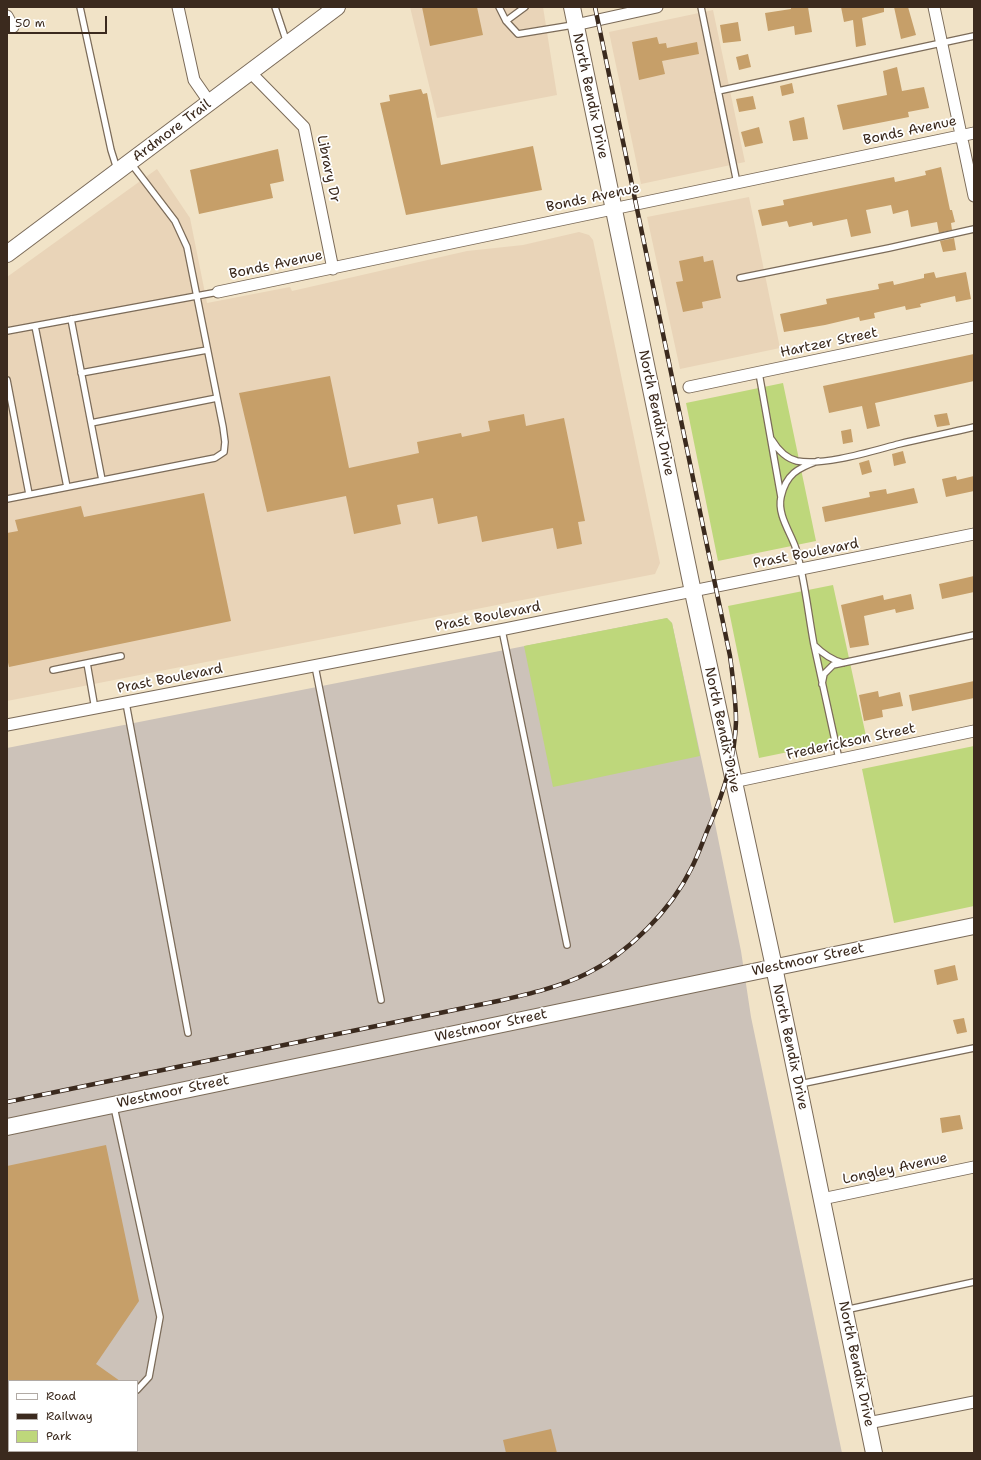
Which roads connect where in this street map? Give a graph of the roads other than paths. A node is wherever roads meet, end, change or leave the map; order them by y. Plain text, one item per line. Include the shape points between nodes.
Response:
1 (80, 7) edge
2 (178, 7) edge
3 (275, 7) edge
4 (337, 7) edge
5 (499, 7) edge
6 (525, 7) edge
7 (572, 7) edge
8 (657, 7) edge
9 (701, 7) edge
10 (934, 7) edge
11 (7, 16) edge
12 (506, 21) junction
13 (575, 25) junction
14 (12, 27) dead end
15 (974, 36) edge
16 (942, 43) junction
17 (287, 44) junction
18 (250, 72) junction
19 (718, 91) junction
20 (210, 103) junction
21 (974, 133) edge
22 (962, 135) junction
23 (124, 167) junction
24 (737, 183) junction
25 (974, 196) edge
26 (614, 209) junction
27 (974, 229) edge
28 (7, 254) edge
29 (333, 269) junction
30 (740, 278) dead end
31 (218, 292) joint
32 (196, 296) junction
33 (71, 319) junction
34 (35, 326) junction
35 (974, 327) edge
36 (7, 331) edge
37 (207, 350) junction
38 (82, 373) junction
39 (760, 373) junction
40 (7, 380) edge
41 (689, 387) dead end
42 (217, 398) junction
43 (91, 423) junction
44 (974, 427) edge
45 (772, 440) junction
46 (818, 461) junction
47 (102, 480) junction
48 (67, 487) junction
49 (29, 494) junction
50 (781, 498) junction
51 (7, 499) edge
52 (974, 534) edge
53 (800, 570) junction
54 (692, 592) junction
55 (502, 630) junction
56 (974, 635) edge
57 (814, 645) junction
58 (121, 656) dead end
59 (87, 663) junction
60 (843, 663) junction
61 (315, 666) junction
62 (53, 670) dead end
63 (822, 684) junction
64 (126, 703) junction
65 (95, 709) junction
66 (7, 725) edge
67 (974, 731) edge
68 (839, 759) junction
69 (733, 782) junction
70 (974, 926) edge
71 (567, 945) dead end
72 (774, 967) junction
73 (382, 1000) dead end
74 (188, 1033) dead end
75 (974, 1048) edge
76 (798, 1084) junction
77 (114, 1105) junction
78 (7, 1127) edge
79 (974, 1167) edge
80 (822, 1199) junction
81 (974, 1282) edge
82 (844, 1310) junction
83 (138, 1389) edge
84 (974, 1402) edge
85 (868, 1424) junction
86 (874, 1453) edge

1 - 23 lane via 111,150
2 - 20 street via 194,80
3 - 17 lane
4 - 17 street, Ardmore Trail
5 - 12 lane
6 - 12 lane
7 - 13 street, North Bendix Drive
8 - 13 street
9 - 19 lane
10 - 16 street
11 - 14 street
12 - 13 lane via 518,34
13 - 26 street, North Bendix Drive
15 - 16 lane
16 - 19 lane
16 - 22 street
17 - 18 street, Ardmore Trail
18 - 20 street, Ardmore Trail
18 - 29 street, Library Dr via 304,126
19 - 24 lane
20 - 23 street, Ardmore Trail
21 - 22 street, Bonds Avenue
22 - 24 street, Bonds Avenue
22 - 25 street
23 - 28 street, Ardmore Trail
23 - 32 lane via 175,221 187,247
24 - 26 street, Bonds Avenue
26 - 29 street, Bonds Avenue
26 - 54 street, North Bendix Drive
27 - 30 lane
29 - 31 street, Bonds Avenue
31 - 32 lane
32 - 33 lane
32 - 37 lane
33 - 34 lane
33 - 38 lane
34 - 36 lane
34 - 48 lane
35 - 39 street, Hartzer Street
37 - 38 lane
37 - 42 lane
38 - 43 lane
39 - 41 street, Hartzer Street
39 - 45 lane
40 - 49 lane
42 - 43 lane
42 - 47 lane via 225,442 224,452 220,455
43 - 47 lane
44 - 46 lane
45 - 46 lane via 779,451 787,457 798,461
45 - 50 lane
46 - 50 lane via 800,467 794,472 786,483
47 - 48 lane
48 - 49 lane
49 - 51 lane
50 - 53 lane via 783,515 796,548
52 - 53 street, Prast Boulevard
53 - 54 street, Prast Boulevard
53 - 57 lane
54 - 55 street, Prast Boulevard
54 - 69 street, North Bendix Drive
55 - 61 street, Prast Boulevard
55 - 71 lane
56 - 60 lane
57 - 60 lane via 834,661
57 - 63 lane
58 - 59 lane
59 - 62 lane
59 - 65 lane
60 - 63 lane via 833,665 826,671
61 - 64 street, Prast Boulevard
61 - 73 lane
63 - 68 lane
64 - 65 street, Prast Boulevard
64 - 74 lane
65 - 66 street, Prast Boulevard
67 - 68 street, Frederickson Street
68 - 69 street, Frederickson Street
69 - 72 street, North Bendix Drive
70 - 72 street, Westmoor Street
72 - 76 street, North Bendix Drive
72 - 77 street, Westmoor Street
75 - 76 lane
76 - 80 street, North Bendix Drive
77 - 78 street, Westmoor Street
77 - 83 lane via 160,1317 149,1377
79 - 80 street, Longley Avenue
80 - 82 street, North Bendix Drive
81 - 82 lane
82 - 85 street, North Bendix Drive
84 - 85 street
85 - 86 street, North Bendix Drive

